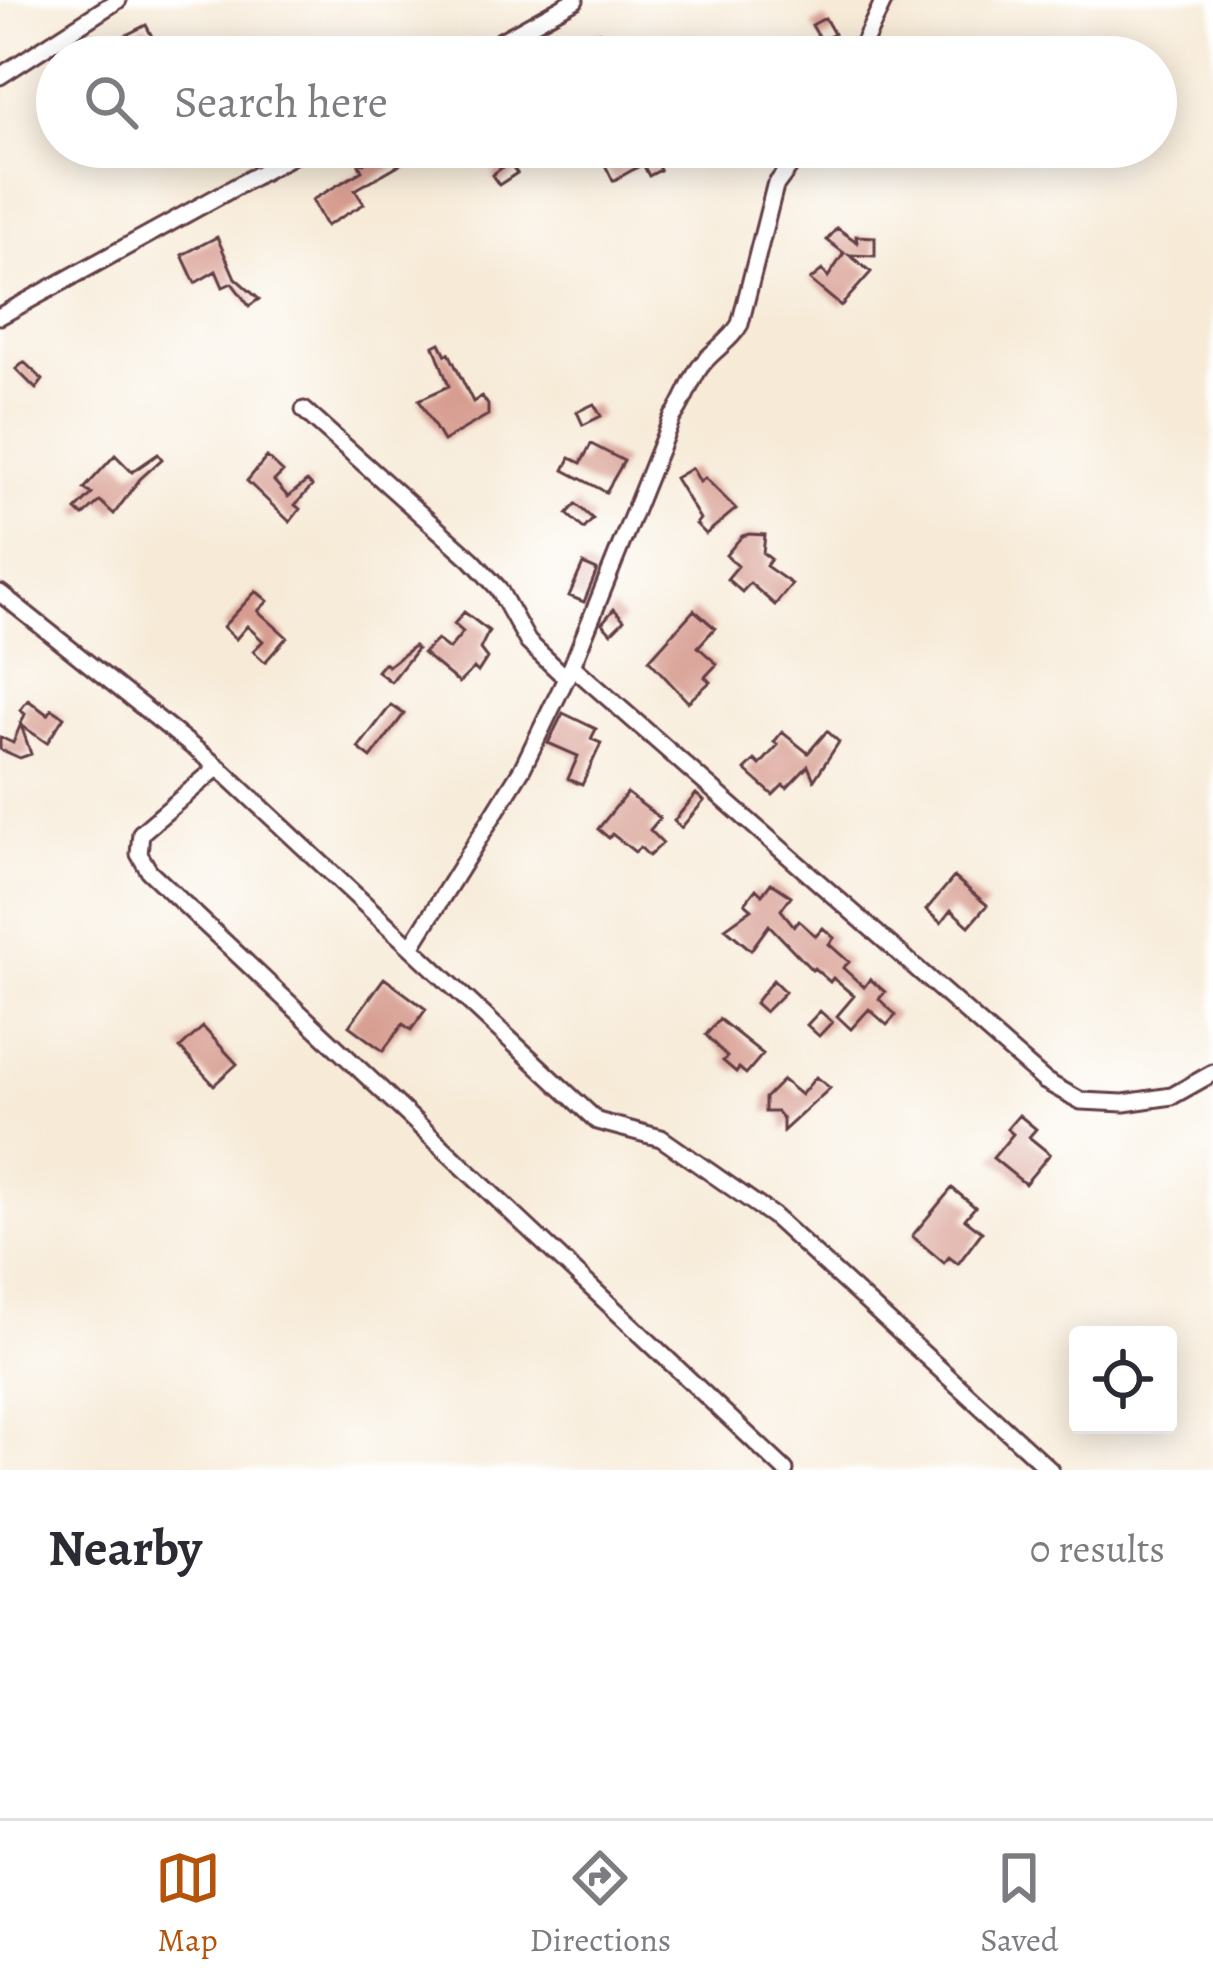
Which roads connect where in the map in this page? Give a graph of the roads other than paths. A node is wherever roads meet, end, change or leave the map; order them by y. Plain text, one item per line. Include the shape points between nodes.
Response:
1 (118, 0) edge
2 (575, 0) edge
3 (884, 0) edge
4 (86, 9) edge
5 (51, 36) edge
6 (510, 36) edge
7 (867, 36) edge
8 (36, 48) edge
9 (0, 76) edge
10 (270, 168) edge
11 (788, 168) edge
12 (0, 316) edge
13 (304, 410) dead end
14 (0, 593) edge
15 (569, 672) junction
16 (218, 767) junction
17 (410, 946) junction
18 (1213, 1072) edge
19 (784, 1470) edge
20 (1050, 1470) edge

1 - 4 street
2 - 6 street
3 - 7 street
4 - 5 street
8 - 9 street
10 - 12 street
11 - 15 street via 775,186 740,323 703,362 672,418
13 - 15 street via 472,560 528,642
14 - 16 street
15 - 17 street via 522,769
15 - 18 street via 1045,1081 1081,1101 1124,1102 1172,1096
16 - 17 street
16 - 19 street via 141,833 139,854 149,871
17 - 20 street via 597,1121 661,1138 773,1216

